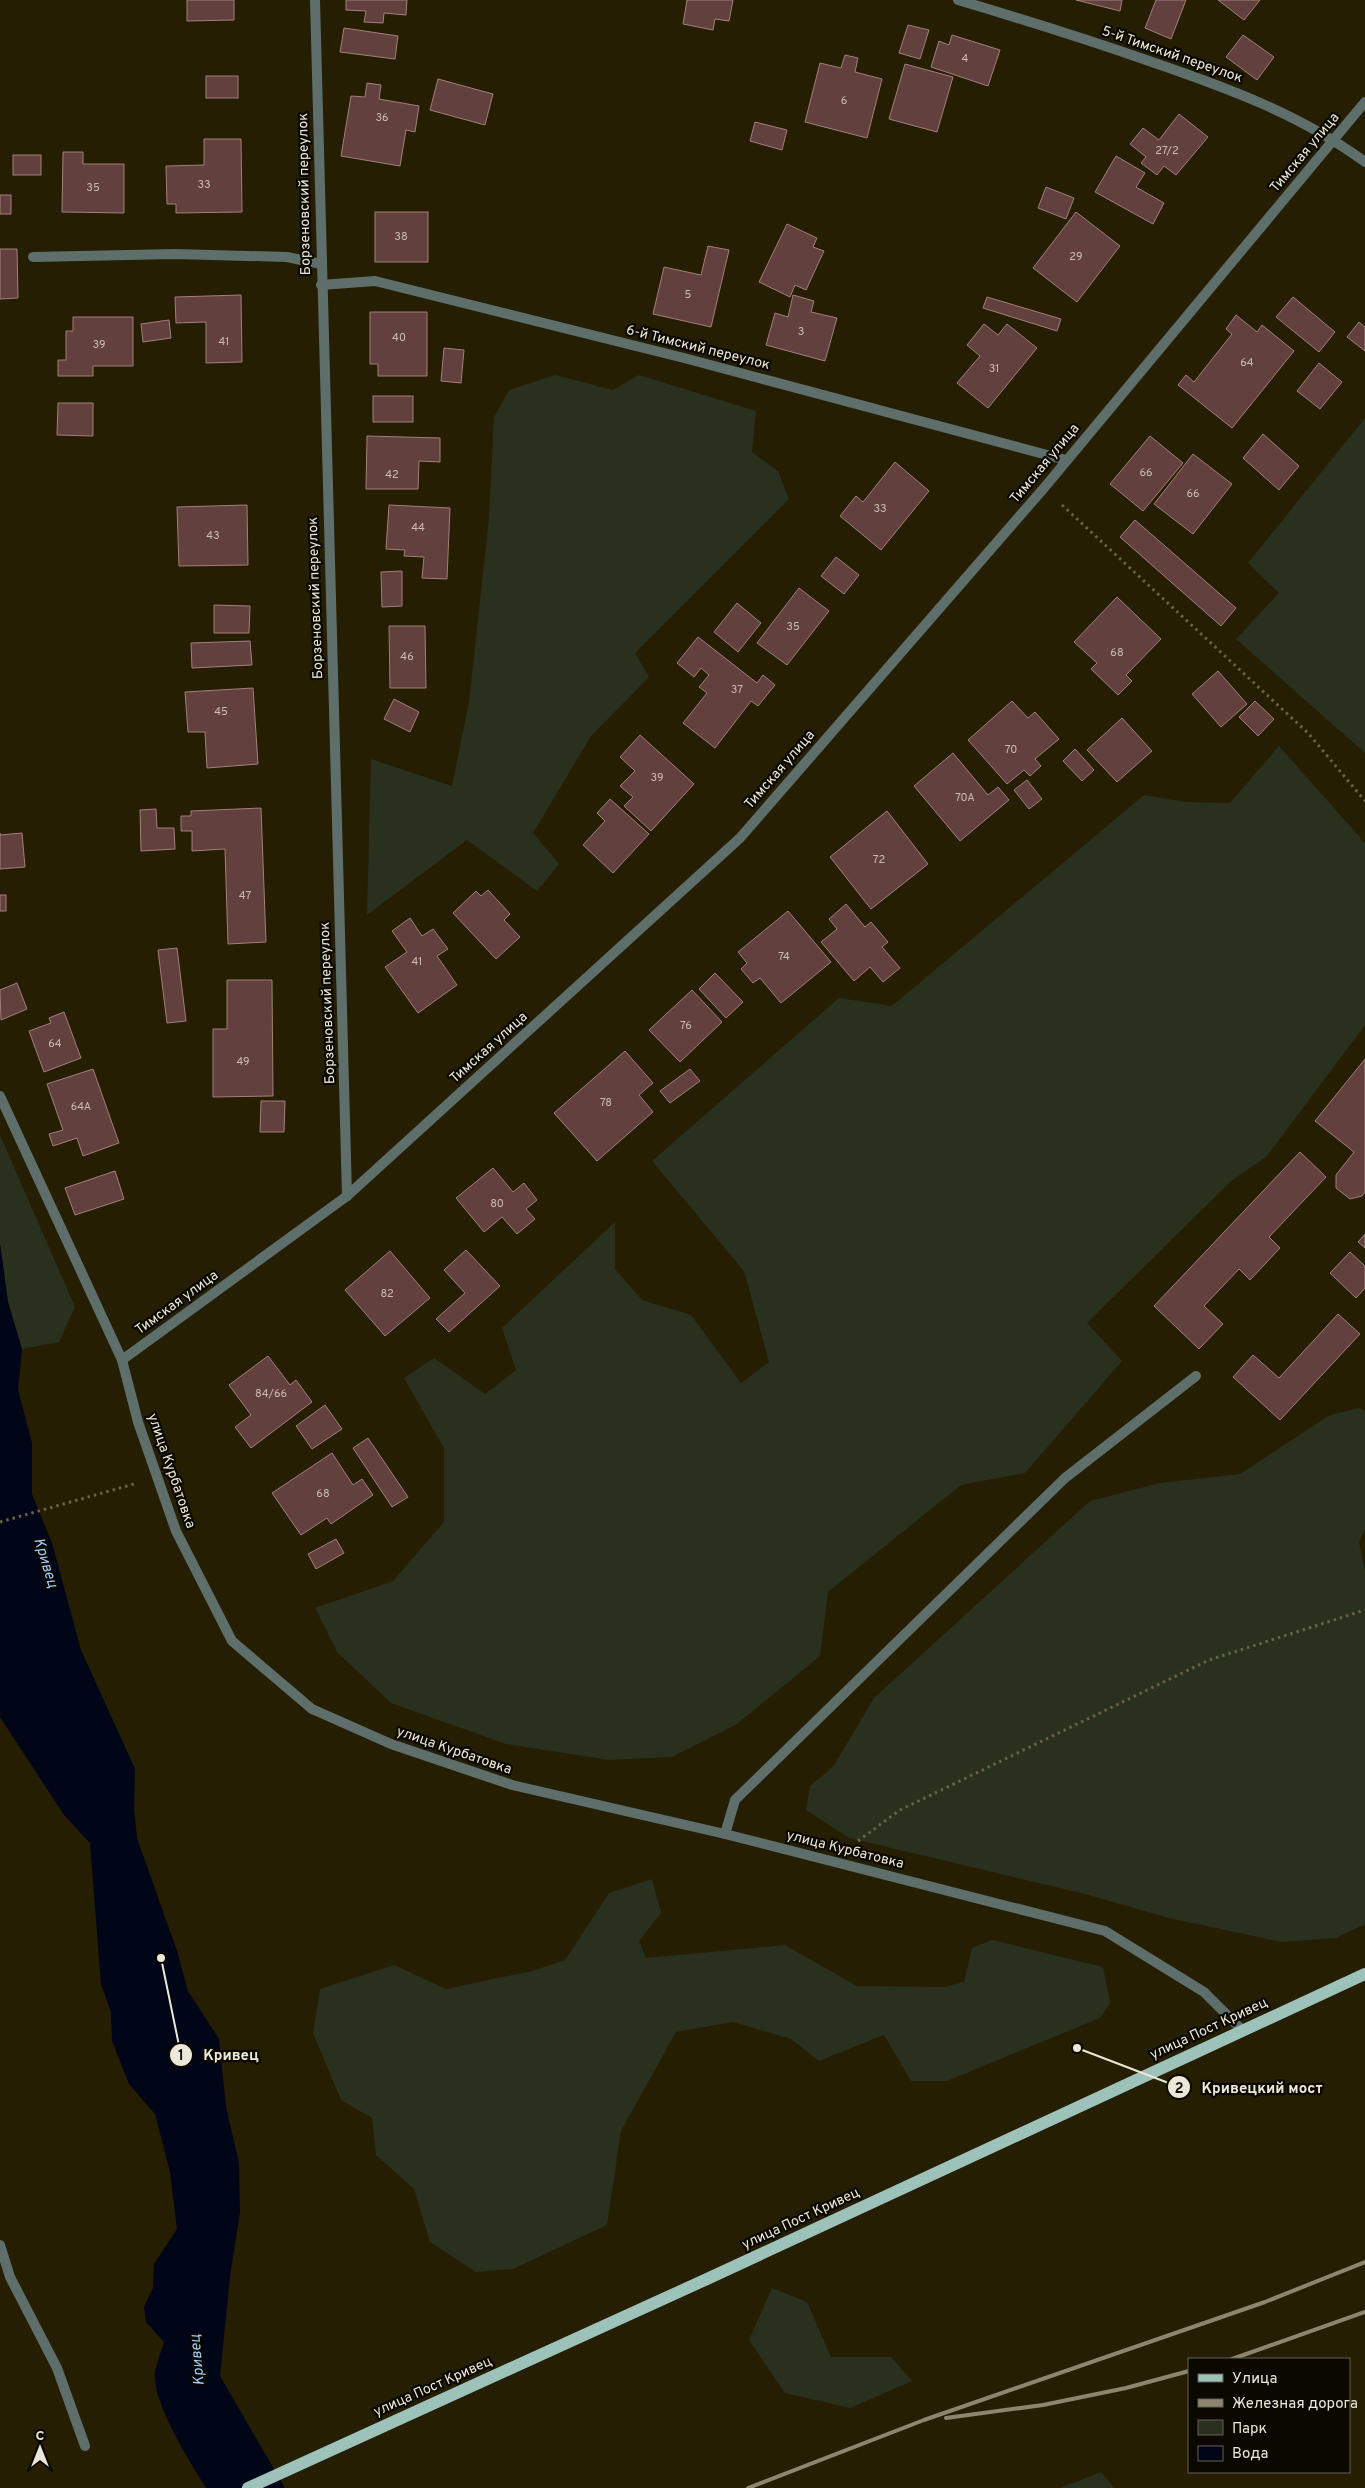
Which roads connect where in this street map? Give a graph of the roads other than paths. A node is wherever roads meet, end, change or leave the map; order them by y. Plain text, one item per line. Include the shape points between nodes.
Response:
1 (315, 0) edge
2 (958, 0) edge
3 (1365, 102) edge
4 (1335, 139) junction
5 (1365, 162) edge
6 (33, 257) dead end
7 (321, 264) junction
8 (321, 285) junction
9 (1066, 460) junction
10 (0, 1096) edge
11 (347, 1196) junction
12 (122, 1360) junction
13 (1196, 1376) dead end
14 (725, 1834) junction
15 (1365, 1974) edge
16 (1242, 2030) junction
17 (0, 2245) edge
18 (85, 2446) dead end
19 (248, 2488) edge

1 - 7 street, Борзеновский переулок
2 - 4 street, 5-й Тимский переулок via 1052,28 1237,91
3 - 4 street, Тимская улица
4 - 5 street, 5-й Тимский переулок
4 - 9 street, Тимская улица
6 - 7 street via 268,256
7 - 8 street, Борзеновский переулок
8 - 9 street, 6-й Тимский переулок via 375,281 688,359
8 - 11 street, Борзеновский переулок
9 - 11 street, Тимская улица via 740,838
10 - 12 street, улица Курбатовка
11 - 12 street, Тимская улица
12 - 14 street, улица Курбатовка via 138,1422 176,1531 232,1641 312,1709 391,1744 512,1785
13 - 14 street via 1065,1478 735,1800
14 - 16 street, улица Курбатовка via 1105,1931 1204,1992
15 - 16 main road, улица Пост Кривец
16 - 19 main road, улица Пост Кривец
17 - 18 street via 10,2277 57,2368

